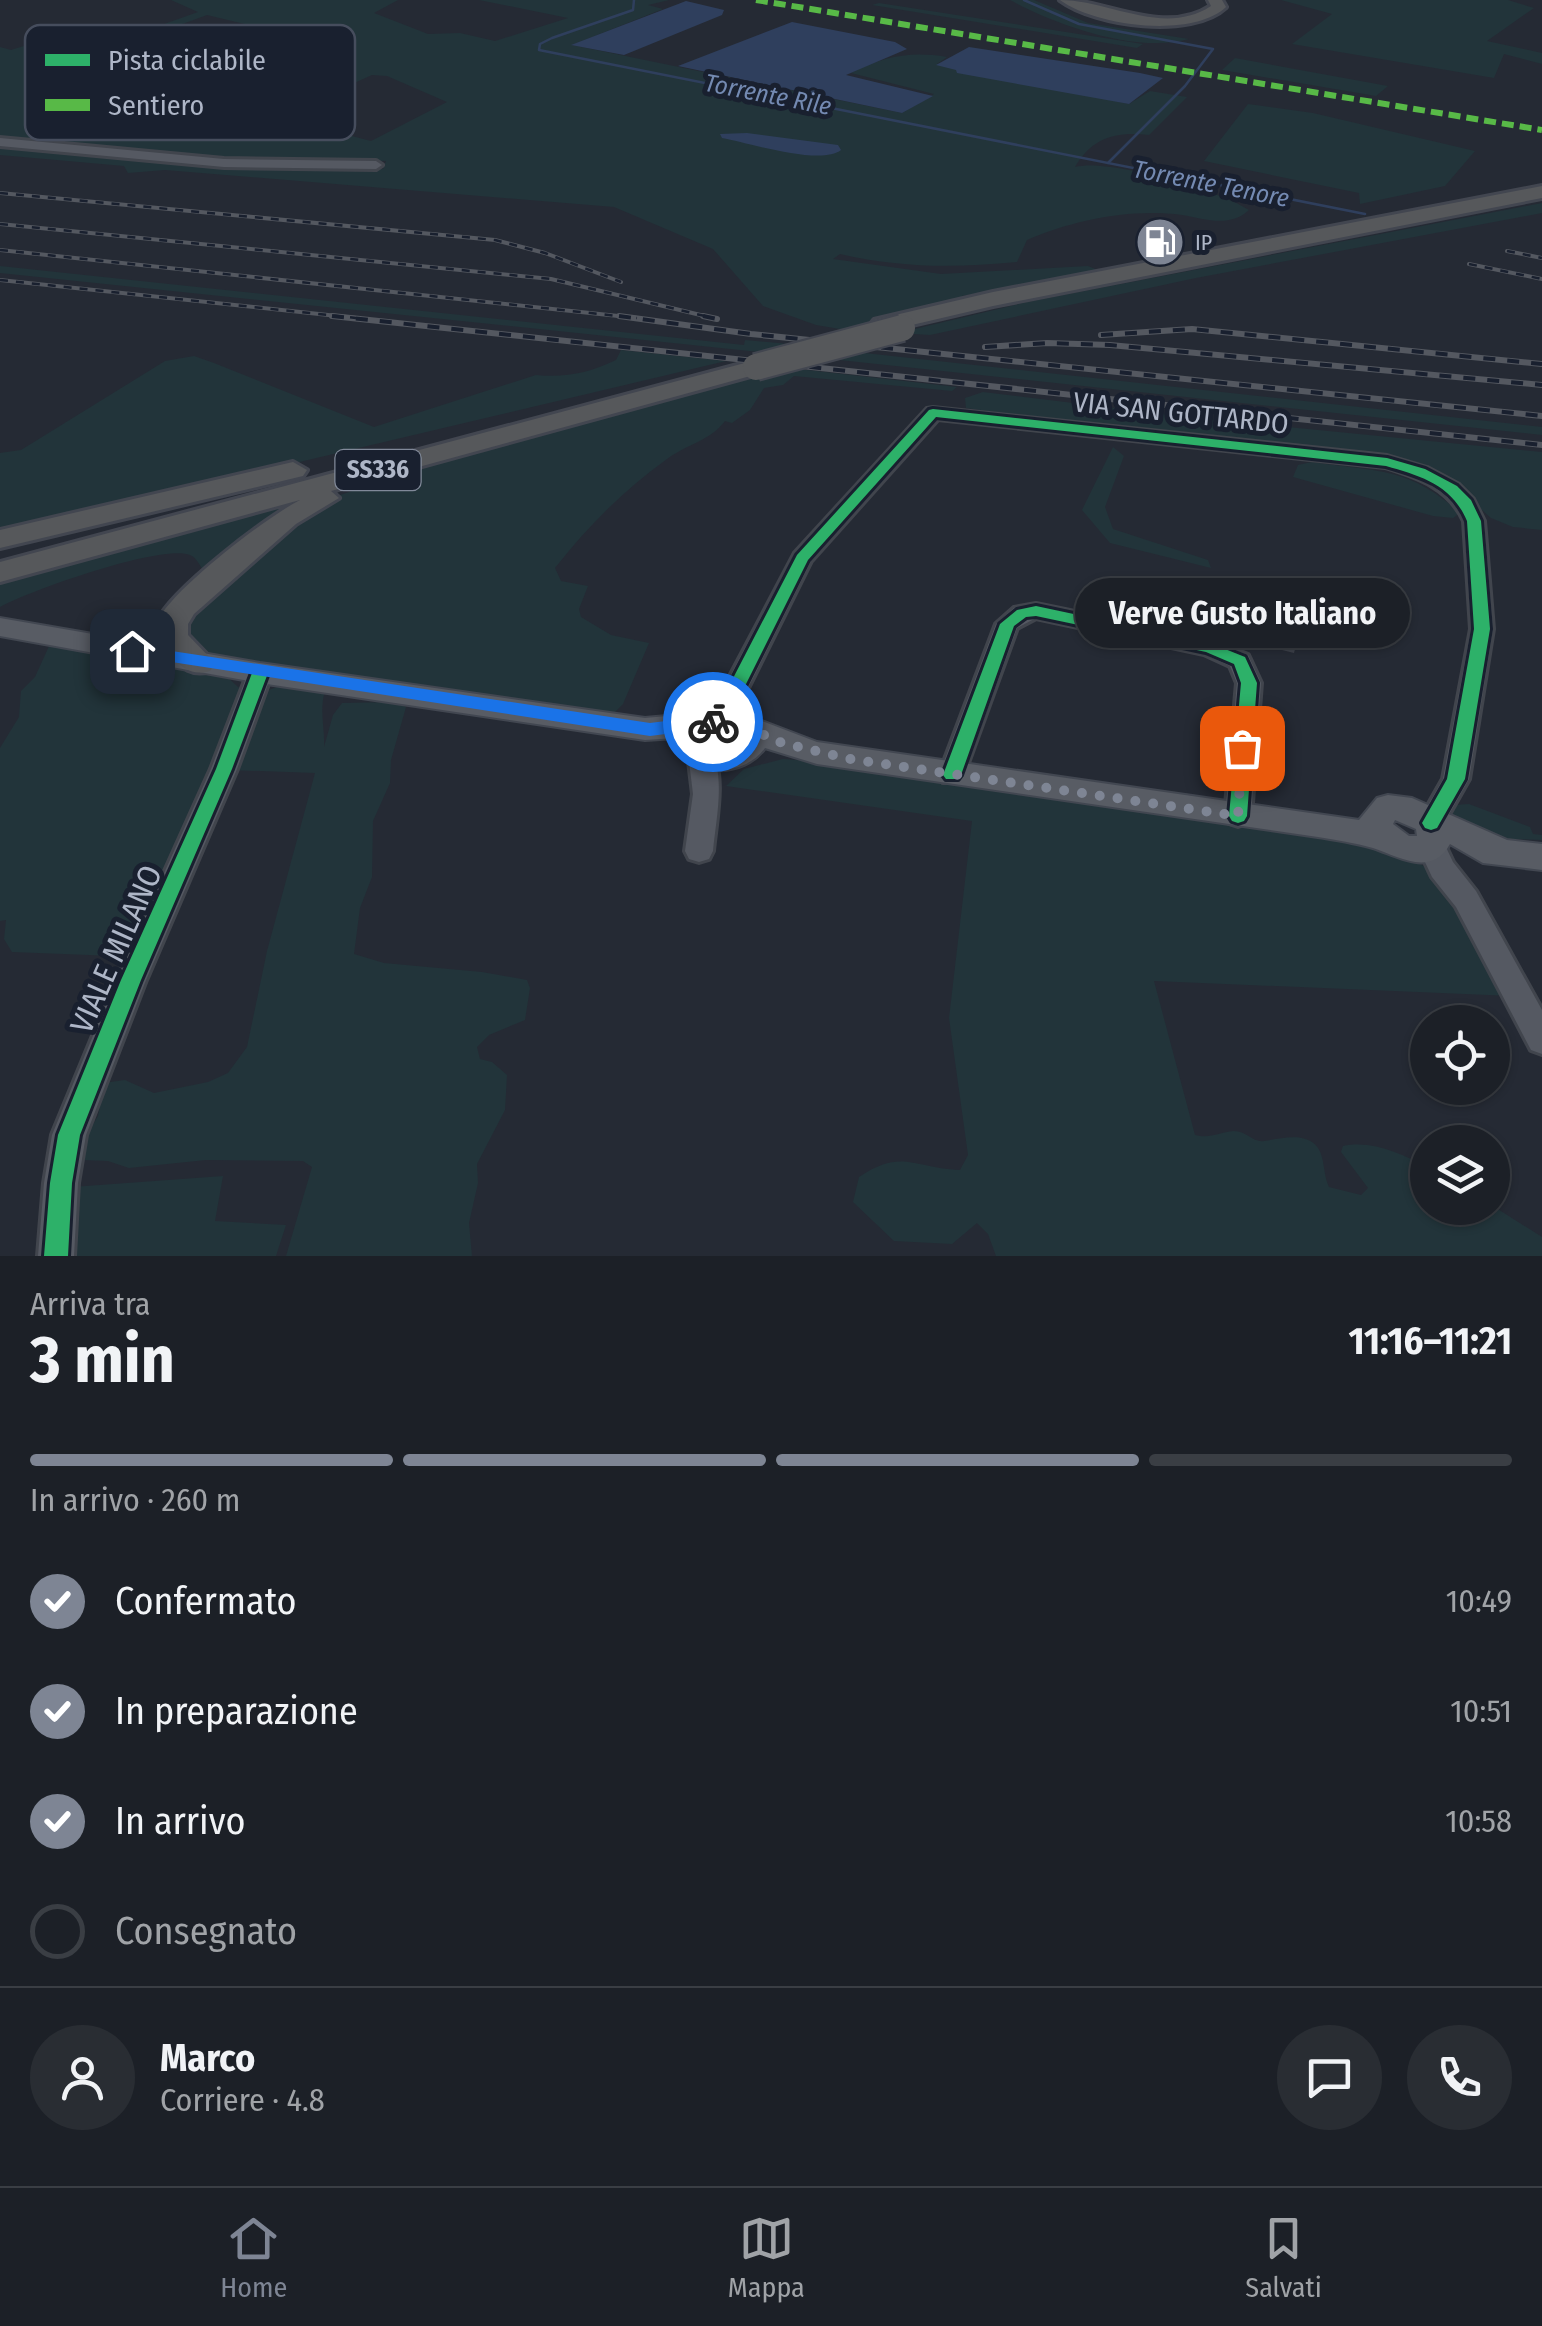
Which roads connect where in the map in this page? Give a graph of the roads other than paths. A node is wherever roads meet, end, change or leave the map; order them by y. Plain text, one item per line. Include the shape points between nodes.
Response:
1 (1068, 0) edge
2 (1214, 6) edge
3 (0, 140) edge
4 (1533, 197) edge
5 (555, 417) junction
6 (0, 539) edge
7 (0, 561) edge
8 (0, 572) edge
9 (0, 627) edge
10 (198, 663) junction
11 (260, 673) junction
12 (726, 738) junction
13 (952, 775) junction
14 (1236, 796) junction
15 (1414, 820) junction
16 (698, 852) dead end
17 (1542, 856) edge
18 (1542, 1040) edge
19 (56, 1256) edge

1 - 2 highway via 1118,16 1170,20
3 - 3 street via 157,159 376,165 160,156
4 - 5 highway, SS336, bridge via 892,326
5 - 6 highway
5 - 7 highway, SS336
5 - 8 highway, SS336
5 - 10 highway via 286,518 172,624 172,638
9 - 10 main road
10 - 11 main road
11 - 12 main road
11 - 19 street, VIALE MILANO via 69,1135
12 - 13 main road
12 - 15 street, VIA SAN GOTTARDO via 738,686 802,558 933,412 1375,460 1443,483 1466,502 1474,521 1482,629 1456,779
12 - 16 street via 706,794
13 - 14 main road
13 - 14 street via 1006,624 1036,611 1240,660 1249,682
14 - 15 main road via 1318,824
15 - 17 main road via 1498,850
15 - 18 street via 1466,899

